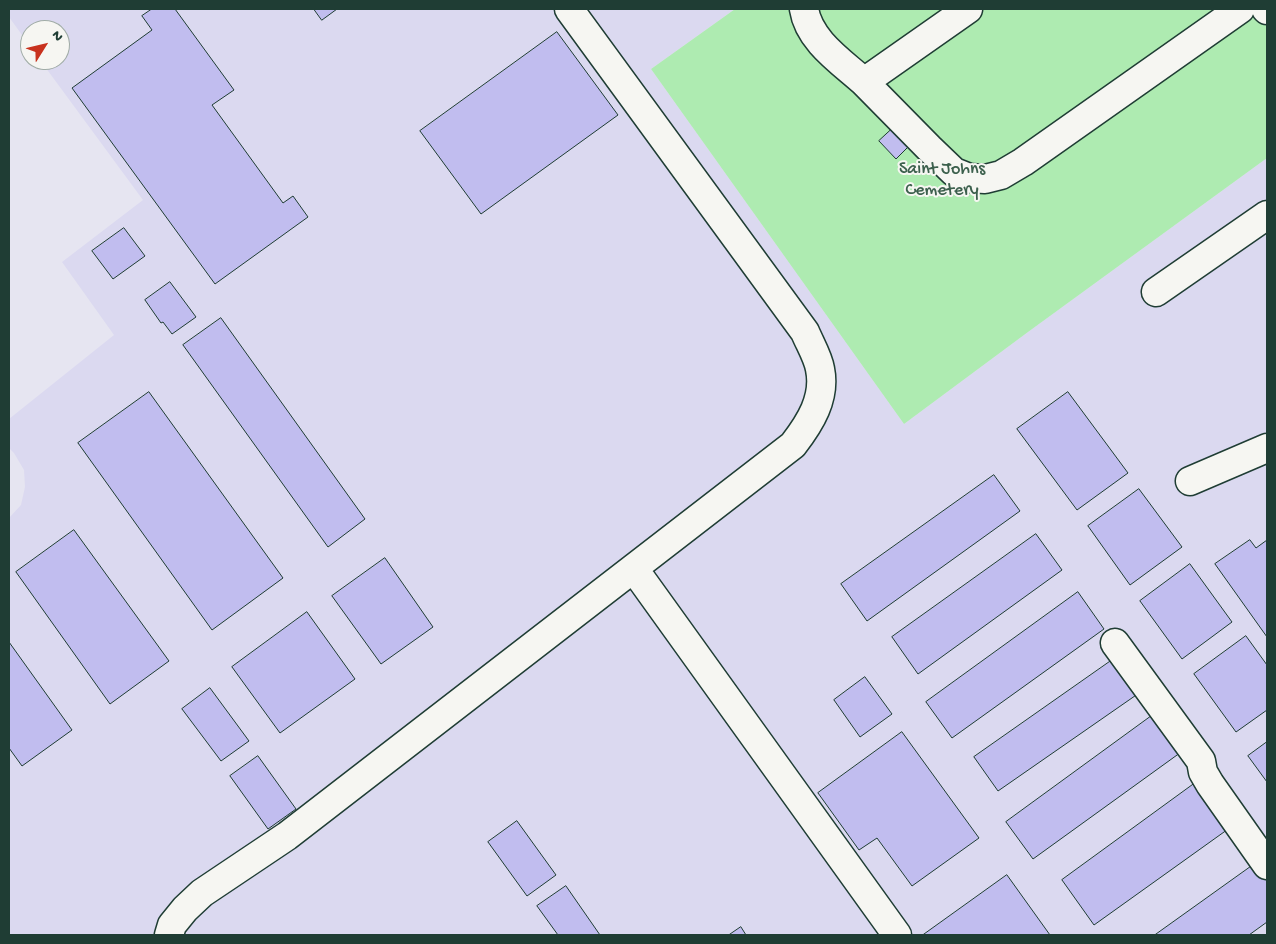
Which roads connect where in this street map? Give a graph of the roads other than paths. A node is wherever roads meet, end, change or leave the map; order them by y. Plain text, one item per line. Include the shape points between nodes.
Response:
1 (569, 9) edge
2 (804, 9) edge
3 (968, 9) edge
4 (1240, 9) edge
5 (864, 82) junction
6 (1267, 215) edge
7 (1156, 292) dead end
8 (1267, 448) edge
9 (1190, 481) dead end
10 (634, 569) junction
11 (1115, 643) dead end
12 (1267, 865) edge
13 (169, 935) edge
14 (897, 935) edge

1 - 10 lane via 805,332 820,369 817,405 809,424 793,445
2 - 5 lane via 809,25 820,41
3 - 5 lane
4 - 5 lane via 1023,162 1001,175 986,179 969,178 954,172
6 - 7 lane
8 - 9 lane
10 - 13 lane via 287,836 202,893 172,925
10 - 14 lane
11 - 12 lane via 1201,761 1210,784

